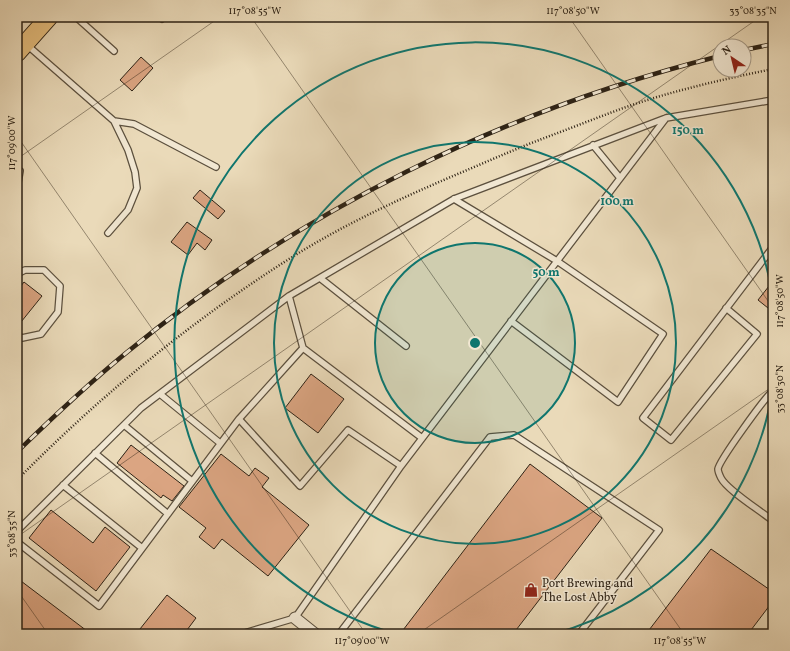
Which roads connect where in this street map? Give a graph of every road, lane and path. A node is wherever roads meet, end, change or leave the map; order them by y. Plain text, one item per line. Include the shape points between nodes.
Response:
1 (49, 17) edge
2 (76, 17) edge
3 (21, 48) edge
4 (114, 51) dead end
5 (773, 100) edge
6 (666, 118) junction
7 (114, 121) junction
8 (593, 145) junction
9 (216, 167) dead end
10 (20, 171) dead end
11 (620, 178) junction
12 (17, 188) edge
13 (454, 199) junction
14 (108, 233) dead end
15 (773, 247) edge
16 (557, 261) junction
17 (17, 274) edge
18 (320, 278) junction
19 (289, 296) junction
20 (726, 308) junction
21 (511, 321) junction
22 (17, 335) edge
23 (406, 346) dead end
24 (303, 348) junction
25 (773, 391) edge
26 (160, 394) junction
27 (239, 419) junction
28 (124, 425) junction
29 (422, 438) junction
30 (220, 443) junction
31 (95, 453) junction
32 (401, 466) junction
33 (192, 481) junction
34 (63, 485) junction
35 (168, 514) junction
36 (773, 520) edge
37 (17, 531) edge
38 (17, 542) edge
39 (142, 548) junction
40 (295, 618) junction
41 (241, 634) edge
42 (315, 634) edge
43 (339, 634) edge
44 (579, 634) edge

1 - 3 main road
2 - 4 lane
3 - 7 lane
5 - 6 lane
6 - 8 lane
6 - 11 lane
7 - 9 lane via 134,124
7 - 14 lane via 128,150 137,188 128,210
8 - 11 lane
8 - 13 lane
10 - 12 lane
11 - 16 lane
13 - 16 lane
13 - 18 lane
15 - 20 lane
16 - 21 lane
16 - 21 lane via 663,334 618,402
17 - 22 lane via 25,270 44,270 60,286 58,312 40,334 22,338
18 - 19 lane
18 - 23 lane
19 - 24 lane
19 - 26 lane
20 - 20 lane via 643,418 671,440 757,334
21 - 29 lane
24 - 27 lane
24 - 29 lane
25 - 36 lane via 738,436 718,469 720,478 729,488
26 - 28 lane
26 - 30 lane
27 - 30 lane
27 - 32 lane via 300,486 348,430
28 - 31 lane
28 - 33 lane
29 - 32 lane
30 - 33 lane
31 - 34 lane
31 - 35 lane
32 - 40 lane
33 - 35 lane
34 - 37 lane
34 - 39 lane
35 - 39 lane
38 - 39 lane via 99,606
40 - 41 lane
40 - 42 street
43 - 44 lane via 490,438 514,436 659,530

